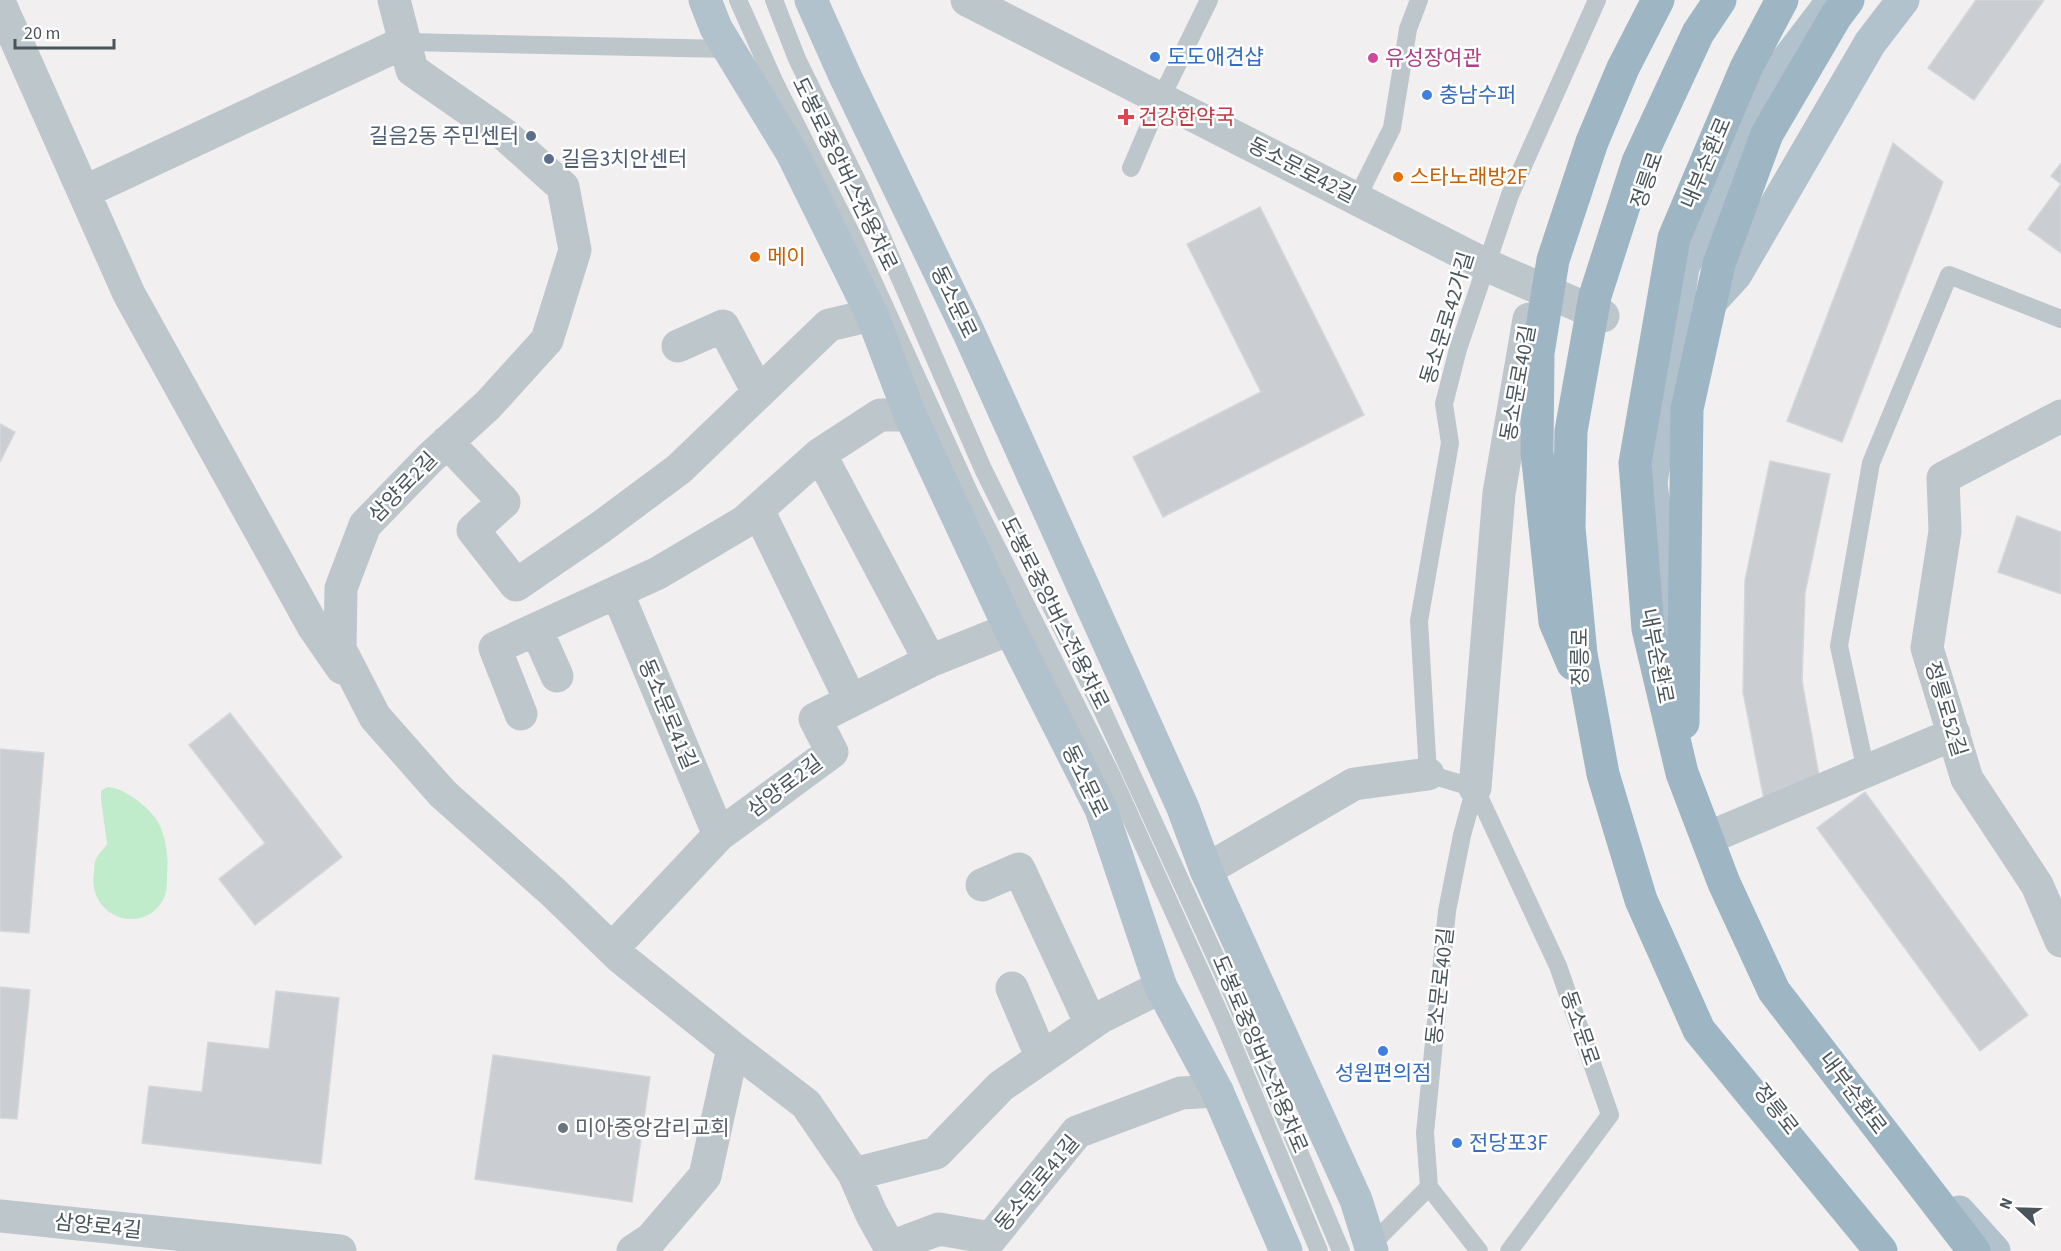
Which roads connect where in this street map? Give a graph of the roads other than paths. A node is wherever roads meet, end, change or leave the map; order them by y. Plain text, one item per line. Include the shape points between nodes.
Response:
1 (394, 0) edge
2 (705, 0) edge
3 (738, 0) edge
4 (774, 0) edge
5 (811, 0) edge
6 (967, 0) edge
7 (1209, 0) edge
8 (1419, 0) edge
9 (1597, 0) edge
10 (1647, 0) edge
11 (1658, 0) edge
12 (1720, 0) edge
13 (1733, 0) edge
14 (1782, 0) edge
15 (1833, 0) edge
16 (1848, 0) edge
17 (1903, 0) edge
18 (0, 4) edge
19 (1009, 9) edge
20 (728, 49) junction
21 (408, 56) junction
22 (1161, 98) junction
23 (1131, 168) dead end
24 (84, 192) junction
25 (1358, 198) junction
26 (1486, 265) junction
27 (1534, 286) junction
28 (872, 315) junction
29 (1603, 316) junction
30 (2061, 319) edge
31 (678, 346) dead end
32 (1671, 347) junction
33 (758, 392) junction
34 (910, 415) junction
35 (2061, 416) edge
36 (447, 442) junction
37 (820, 454) junction
38 (758, 510) junction
39 (617, 592) junction
40 (536, 629) junction
41 (1010, 629) junction
42 (930, 661) junction
43 (557, 676) dead end
44 (851, 701) junction
45 (1591, 707) junction
46 (521, 714) dead end
47 (375, 717) junction
48 (1954, 734) junction
49 (1866, 771) junction
50 (1682, 773) junction
51 (1428, 774) junction
52 (1475, 788) junction
53 (719, 835) junction
54 (1715, 835) junction
55 (1206, 870) junction
56 (981, 885) dead end
57 (2061, 941) edge
58 (612, 949) junction
59 (1161, 987) junction
60 (1012, 988) dead end
61 (1091, 1024) junction
62 (733, 1048) junction
63 (1042, 1058) junction
64 (1217, 1091) junction
65 (854, 1174) junction
66 (1429, 1187) junction
67 (0, 1216) edge
68 (64, 1237) edge
69 (891, 1249) edge
70 (1361, 1249) edge
71 (340, 1251) edge
72 (633, 1251) edge
73 (1286, 1251) edge
74 (1319, 1251) edge
75 (1479, 1251) edge
76 (1509, 1251) edge
77 (1881, 1251) edge
78 (1891, 1251) edge
79 (1974, 1251) edge
80 (1994, 1251) edge

1 - 21 street
2 - 20 main road, 동소문로
3 - 74 lane, 도봉로중앙버스전용차로 via 853,237 970,494 1112,776 1223,1021
4 - 70 lane, 도봉로중앙버스전용차로 via 797,59 861,189 983,469 1100,705 1233,995
5 - 55 main road, 동소문로 via 973,342 1183,808
6 - 19 street, 동소문로42길
7 - 22 lane
8 - 25 lane via 1408,30 1392,128
9 - 26 lane, 동소문로42가길 via 1510,195
10 - 27 street, 동소문로40길 via 1605,74
11 - 45 highway via 1623,68 1592,142 1553,261 1538,353 1537,452 1555,622
12 - 45 highway via 1698,33 1638,162 1595,296 1571,431 1569,528 1581,654
13 - 29 main road, 정릉로 via 1715,27 1655,152
14 - 50 highway, 내부순환로 via 1746,68 1674,238 1635,463 1648,629
15 - 32 main road via 1785,63 1683,267
16 - 50 highway via 1767,134 1719,264 1687,409
17 - 32 main road via 1870,42 1736,274
18 - 24 street
19 - 22 street, 동소문로42길
20 - 21 lane
20 - 28 main road, 동소문로 via 792,153
21 - 24 street
21 - 36 street, 삼양로2길 via 563,187 575,250 547,340 489,405
22 - 23 lane
22 - 25 street, 동소문로42길
24 - 47 street via 129,294 308,615
25 - 26 street, 동소문로42길
26 - 27 street, 동소문로42길
26 - 51 lane, 동소문로42가길 via 1444,404 1450,443 1419,621
27 - 29 street, 동소문로42길
27 - 52 street, 동소문로40길 via 1499,494
28 - 33 street via 829,325
28 - 34 main road, 동소문로
29 - 78 main road, 정릉로 via 1580,410 1580,696 1617,861 1698,1010
30 - 49 lane via 1949,275 1871,463 1839,646
31 - 33 street via 723,326
32 - 54 main road via 1651,483 1681,720
33 - 36 street via 679,469 516,585 473,530 504,502
34 - 37 street via 880,415
34 - 41 main road, 동소문로
35 - 48 street, 정릉로52길 via 1943,478 1945,531 1927,648
36 - 47 street, 삼양로2길 via 365,525 341,588 340,649
37 - 38 street
37 - 42 street
38 - 39 street via 677,561
38 - 44 street
39 - 40 street
39 - 53 street, 동소문로41길
40 - 43 street
40 - 46 street via 495,648
41 - 42 street, 삼양로2길
41 - 59 main road, 동소문로 via 1101,809
42 - 44 street, 삼양로2길
44 - 53 street, 삼양로2길 via 815,719 832,752
45 - 77 highway via 1603,774 1641,900 1699,1030
47 - 58 street, 삼양로2길 via 443,794
48 - 49 street
48 - 57 street, 정릉로52길 via 1967,779 2037,885
49 - 54 street
50 - 79 highway, 내부순환로 via 1724,883 1774,991
51 - 52 lane
51 - 55 street via 1354,784
52 - 66 lane, 동소문로40길 via 1447,911 1425,1133
52 - 76 lane, 동소문로 via 1558,966 1610,1115
53 - 58 street, 삼양로2길
54 - 80 main road via 1784,988 1947,1200
55 - 70 main road, 동소문로 via 1356,1200
56 - 61 street via 1019,869
58 - 62 street, 삼양로2길
59 - 61 street
59 - 64 main road, 동소문로
60 - 63 street
61 - 63 street
62 - 65 street, 삼양로2길 via 806,1104
62 - 72 street via 705,1176 651,1239
63 - 65 street via 1001,1086 936,1153
64 - 69 street, 동소문로41길 via 1181,1093 1077,1132 991,1238 939,1229
64 - 73 main road, 동소문로
65 - 69 street, 삼양로2길
66 - 70 lane
66 - 75 lane
67 - 68 street, 삼양로4길
68 - 71 street, 삼양로4길

